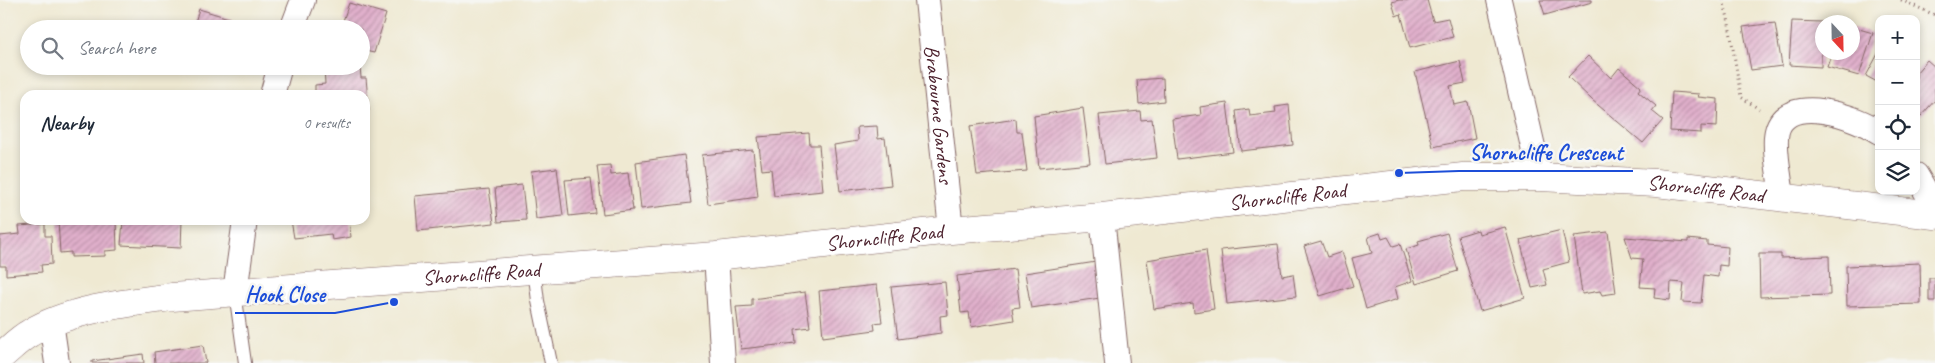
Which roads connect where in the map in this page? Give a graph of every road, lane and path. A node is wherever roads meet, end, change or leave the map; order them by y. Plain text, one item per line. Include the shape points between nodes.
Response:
1 (303, 0) edge
2 (927, 0) edge
3 (1499, 0) edge
4 (1723, 0) edge
5 (1901, 0) edge
6 (1935, 15) edge
7 (295, 20) edge
8 (278, 75) edge
9 (273, 90) edge
10 (1875, 129) edge
11 (1777, 130) junction
12 (1540, 177) junction
13 (1920, 183) edge
14 (1782, 196) junction
15 (1935, 207) edge
16 (1935, 215) edge
17 (1102, 217) junction
18 (243, 225) edge
19 (950, 230) junction
20 (716, 256) junction
21 (534, 270) junction
22 (235, 292) junction
23 (51, 322) junction
24 (0, 357) edge
25 (57, 363) edge
26 (245, 363) edge
27 (551, 363) edge
28 (723, 363) edge
29 (1117, 363) edge

1 - 7 street
2 - 19 street, Brabourne Gardens
3 - 12 street
4 - 11 path via 1741,97 1756,105
5 - 6 path
8 - 9 street
10 - 11 street via 1829,112 1803,110 1791,114
11 - 14 street, Shorncliffe Road
12 - 14 street, Shorncliffe Road via 1656,183
12 - 17 street, Shorncliffe Road via 1463,177 1417,181
13 - 15 street
14 - 16 street, Shorncliffe Road
17 - 19 street, Shorncliffe Road
17 - 29 street
18 - 22 street
19 - 20 street, Shorncliffe Road
20 - 21 street, Shorncliffe Road
20 - 28 street
21 - 22 street, Shorncliffe Road
21 - 27 lane
22 - 23 street, Shorncliffe Road via 116,304
22 - 26 lane
23 - 24 street, Shorncliffe Road via 28,333
23 - 25 street

